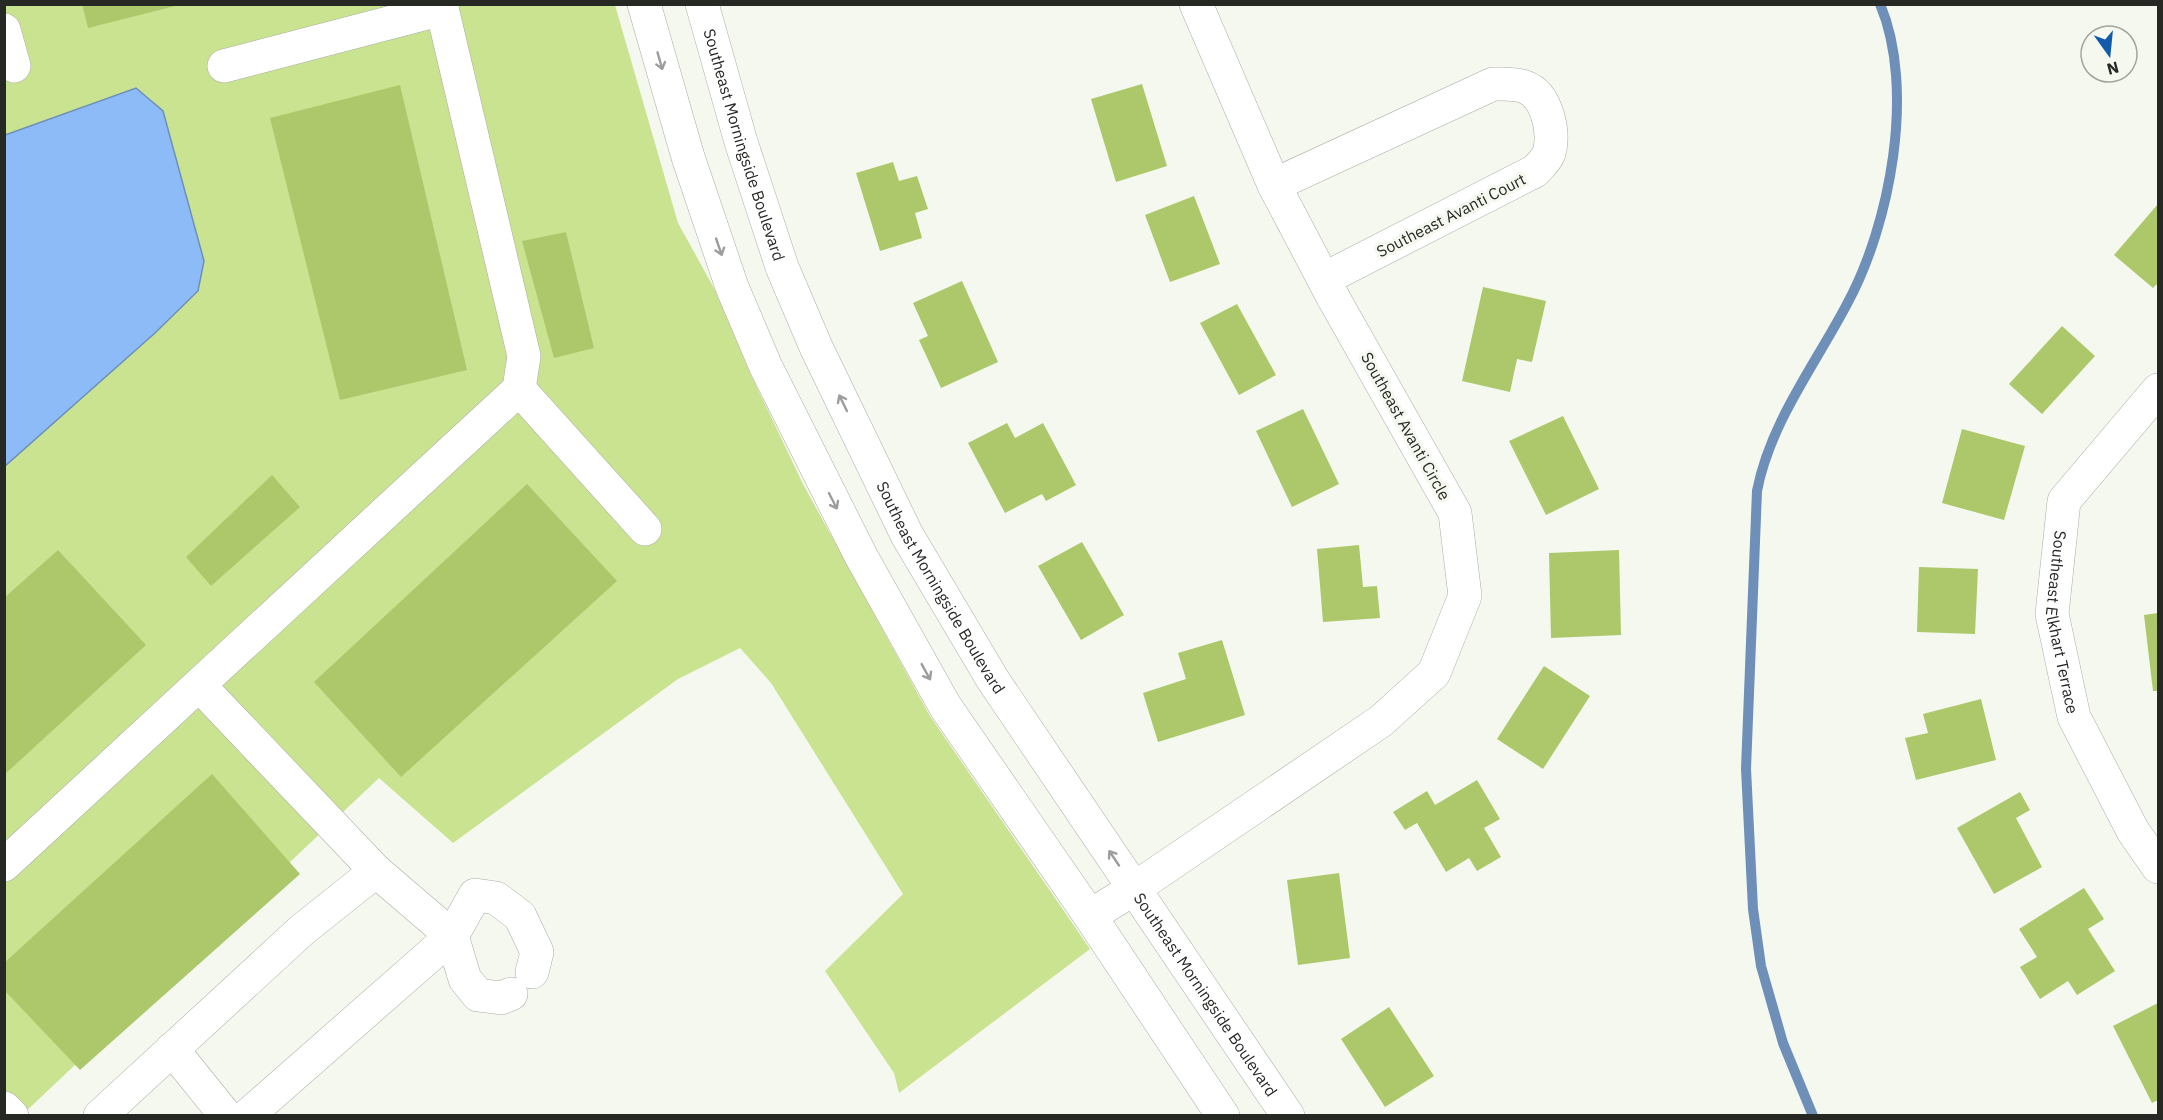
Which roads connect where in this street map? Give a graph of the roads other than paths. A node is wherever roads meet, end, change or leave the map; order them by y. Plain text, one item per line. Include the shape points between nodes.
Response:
1 (644, 4) edge
2 (702, 4) edge
3 (1196, 4) edge
4 (442, 7) edge
5 (4, 30) edge
6 (14, 66) dead end
7 (224, 66) dead end
8 (1274, 185) junction
9 (1324, 279) junction
10 (519, 389) junction
11 (2158, 390) edge
12 (858, 434) junction
13 (811, 458) junction
14 (645, 529) dead end
15 (199, 685) junction
16 (4, 865) edge
17 (2158, 867) edge
18 (376, 871) junction
19 (1135, 888) junction
20 (1090, 916) junction
21 (452, 936) junction
22 (172, 1049) junction
23 (4, 1108) edge
24 (12, 1116) edge
25 (100, 1116) edge
26 (225, 1116) edge
27 (247, 1116) edge
28 (1223, 1116) edge
29 (1288, 1116) edge

1 -> 13 street via 688,157 732,287
12 -> 2 street, Southeast Morningside Boulevard via 782,267
3 - 8 street, Southeast Avanti Circle
4 - 7 street
4 - 10 street via 524,356
5 - 6 street
8 - 9 street, Southeast Avanti Circle
8 - 9 street, Southeast Avanti Court via 1493,84 1527,87 1546,112 1551,146 1549,155 1535,171
9 - 19 street, Southeast Avanti Circle via 1455,513 1465,596 1434,673 1390,713
10 - 14 street
10 - 15 street
11 - 17 street, Southeast Elkhart Terrace via 2064,501 2052,614 2074,717 2133,831
12 - 13 street
19 -> 12 street, Southeast Morningside Boulevard via 993,680 908,535
13 -> 20 street via 945,706
15 - 16 street
15 - 18 street
18 - 21 street
18 - 22 street via 302,930
19 - 20 street, Southeast Avanti Circle
19 - 29 street, Southeast Morningside Boulevard
20 - 28 street
21 - 21 street via 475,895 496,898 520,916 537,952 522,983 501,998 478,995 465,979
21 - 27 street
22 - 25 street
22 - 26 street
23 - 24 street

